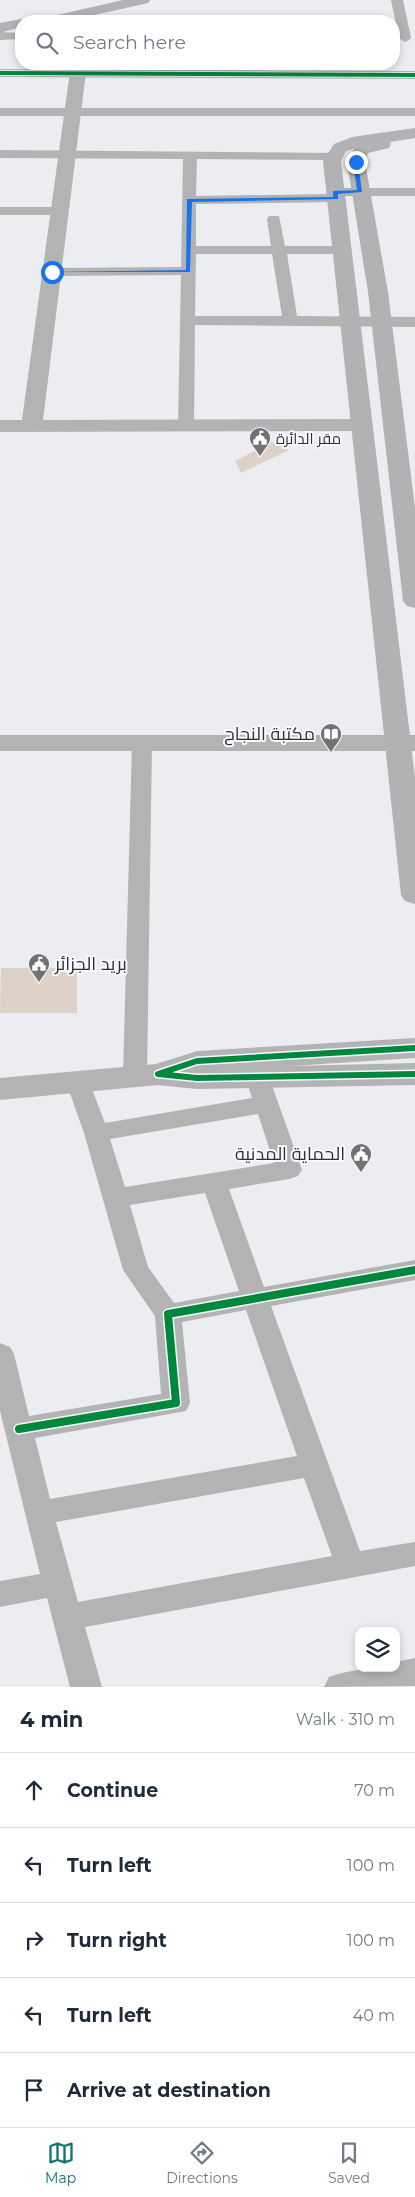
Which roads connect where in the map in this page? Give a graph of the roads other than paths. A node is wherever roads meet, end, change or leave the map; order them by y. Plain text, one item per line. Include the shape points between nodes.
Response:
1 (122, 0) edge
2 (144, 0) edge
3 (397, 0) edge
4 (56, 15) edge
5 (94, 15) edge
6 (145, 15) edge
7 (15, 24) edge
8 (0, 28) edge
9 (15, 29) edge
10 (0, 34) edge
11 (15, 35) edge
12 (405, 38) edge
13 (62, 70) edge
14 (78, 70) edge
15 (297, 70) edge
16 (0, 74) edge
17 (415, 75) edge
18 (0, 112) edge
19 (72, 112) junction
20 (415, 112) edge
21 (415, 133) edge
22 (415, 140) edge
23 (0, 154) edge
24 (67, 154) junction
25 (190, 155) junction
26 (335, 156) junction
27 (360, 192) junction
28 (415, 192) edge
29 (336, 195) junction
30 (189, 200) junction
31 (0, 211) edge
32 (59, 218) junction
33 (274, 219) dead end
34 (0, 225) edge
35 (189, 250) junction
36 (280, 250) junction
37 (342, 250) junction
38 (188, 271) junction
39 (52, 272) junction
40 (188, 320) junction
41 (290, 320) junction
42 (350, 320) junction
43 (382, 322) junction
44 (415, 322) edge
45 (361, 424) junction
46 (186, 425) junction
47 (0, 426) edge
48 (32, 426) junction
49 (408, 482) edge
50 (415, 601) edge
51 (0, 743) edge
52 (142, 743) junction
53 (406, 743) edge
54 (415, 895) edge
55 (415, 1048) edge
56 (415, 1074) edge
57 (147, 1075) junction
58 (78, 1082) junction
59 (0, 1089) edge
60 (262, 1090) junction
61 (96, 1132) junction
62 (214, 1183) junction
63 (115, 1198) junction
64 (415, 1270) edge
65 (256, 1298) junction
66 (168, 1314) junction
67 (0, 1354) edge
68 (19, 1429) junction
69 (313, 1465) junction
70 (39, 1513) junction
71 (415, 1554) edge
72 (350, 1566) junction
73 (58, 1583) junction
74 (0, 1594) edge
75 (67, 1617) junction
76 (415, 1672) edge
77 (86, 1687) edge
78 (340, 1687) edge

1 - 4 main road
2 - 5 main road
2 - 6 street
3 - 12 street
7 - 8 main road
9 - 10 main road
10 - 11 street
13 - 16 street
14 - 19 street
15 - 17 street
18 - 19 street
19 - 20 street
19 - 24 street
21 - 26 main road via 358,141 340,148
22 - 27 main road via 361,150 356,162
23 - 24 street
24 - 25 street
24 - 32 street
25 - 26 street
25 - 30 street
26 - 29 main road via 332,161
27 - 28 street
27 - 29 street
27 - 43 main road
29 - 30 street
29 - 37 main road
30 - 35 street
31 - 32 street
32 - 34 street
32 - 39 street
33 - 36 street
35 - 36 street
35 - 38 street
36 - 37 street
36 - 41 street
37 - 42 main road
38 - 39 street
38 - 40 street
39 - 48 street
40 - 41 street
40 - 46 street
41 - 42 street
42 - 43 street
42 - 45 main road
43 - 44 street
43 - 49 main road
45 - 46 street
45 - 53 main road
46 - 48 street
47 - 48 street
49 - 50 main road
51 - 52 street
52 - 53 street
52 - 57 street
53 - 54 main road
55 - 57 street via 197,1061
56 - 60 street
57 - 58 street
57 - 60 street via 197,1078
58 - 59 street
58 - 61 street
60 - 61 street
60 - 62 street via 289,1170
61 - 63 street
62 - 63 street
62 - 65 street
63 - 66 street via 136,1270
64 - 65 street
65 - 66 street
65 - 69 street
66 - 68 street via 176,1403
67 - 68 street
68 - 70 street
69 - 70 street
69 - 72 street
70 - 73 street
71 - 72 street
72 - 75 street
73 - 74 street
73 - 75 street
75 - 77 street
76 - 78 street

